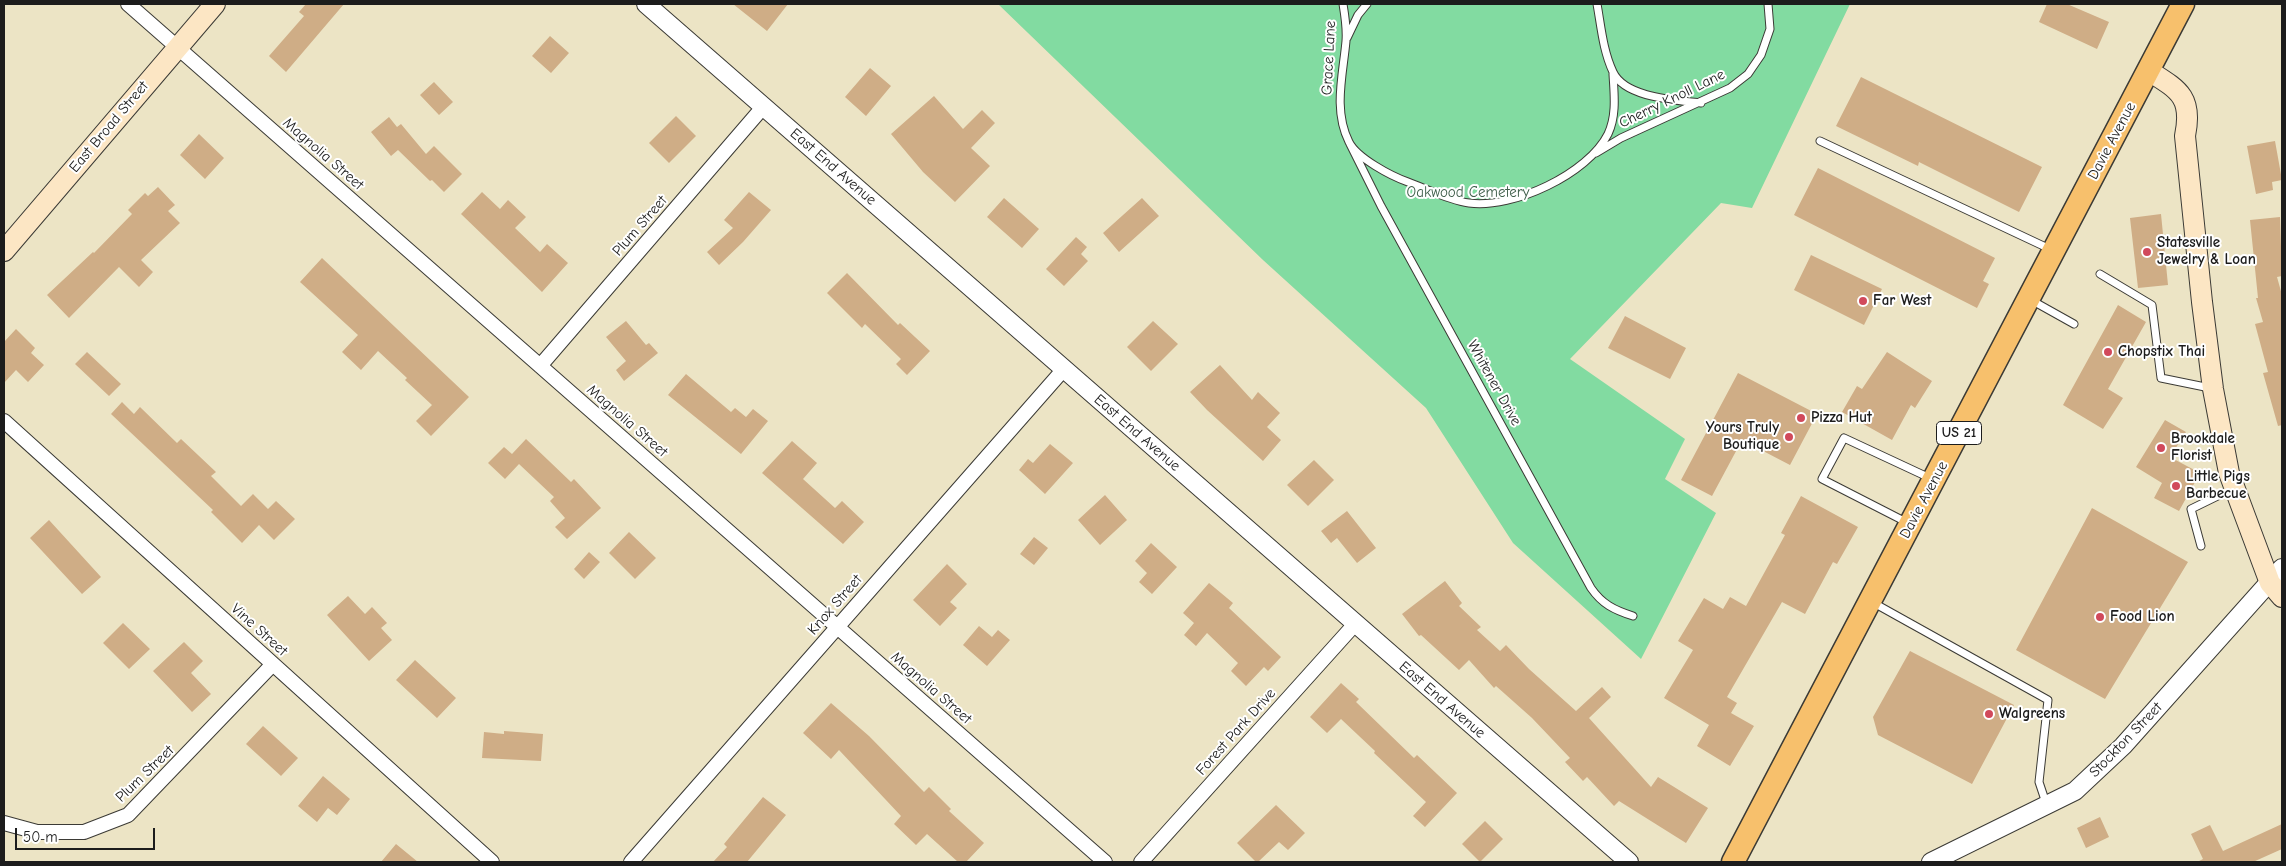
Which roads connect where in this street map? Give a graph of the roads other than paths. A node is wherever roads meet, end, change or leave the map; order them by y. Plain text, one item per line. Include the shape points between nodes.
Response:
1 (128, 4) edge
2 (215, 4) edge
3 (646, 4) edge
4 (1343, 4) edge
5 (1367, 4) edge
6 (1597, 4) edge
7 (1768, 4) edge
8 (2183, 4) edge
9 (1346, 40) junction
10 (176, 47) junction
11 (2149, 71) junction
12 (1613, 74) junction
13 (1701, 103) junction
14 (764, 106) junction
15 (1820, 141) dead end
16 (1350, 144) junction
17 (1594, 154) junction
18 (4, 251) edge
19 (2054, 252) junction
20 (2100, 274) dead end
21 (2030, 299) junction
22 (2074, 324) dead end
23 (540, 366) junction
24 (1064, 369) junction
25 (2213, 388) junction
26 (4, 421) edge
27 (1934, 480) junction
28 (2234, 488) junction
29 (1911, 525) junction
30 (2201, 546) dead end
31 (2278, 583) edge
32 (1870, 602) junction
33 (1632, 616) dead end
34 (1355, 624) junction
35 (837, 627) junction
36 (273, 664) junction
37 (2047, 806) junction
38 (4, 823) edge
39 (492, 862) edge
40 (631, 862) edge
41 (1105, 862) edge
42 (1141, 862) edge
43 (1629, 862) edge
44 (1733, 862) edge
45 (1931, 862) edge

1 - 10 street, Magnolia Street
2 - 10 main road, East Broad Street
3 - 14 street, East End Avenue
4 - 9 lane, Grace Lane
5 - 9 lane
6 - 12 lane
7 - 13 lane, Cherry Knoll Lane via 1770,30 1748,74
8 - 11 main road, Davie Avenue / US 21
9 - 16 lane, Grace Lane via 1340,108
10 - 18 main road, East Broad Street
10 - 23 street, Magnolia Street
11 - 19 main road, Davie Avenue / US 21
11 - 25 main road via 2177,89 2188,110 2186,143
12 - 13 lane via 1648,96
12 - 17 lane via 1614,114 1608,133
13 - 17 lane, Cherry Knoll Lane via 1621,138
14 - 23 street, Plum Street
14 - 24 street, East End Avenue
15 - 19 lane
16 - 17 lane via 1371,163 1396,178 1468,203 1498,203 1529,194 1556,181
16 - 33 lane, Whitener Drive via 1590,588 1613,610
19 - 21 main road, Davie Avenue / US 21
20 - 25 lane via 2152,305 2161,378
21 - 22 lane
21 - 27 main road, Davie Avenue / US 21
23 - 35 street, Magnolia Street
24 - 34 street, East End Avenue
24 - 35 street, Knox Street
25 - 28 main road
26 - 36 street, Vine Street
27 - 29 main road, Davie Avenue / US 21
27 - 29 lane via 1844,438 1822,479
28 - 30 lane via 2191,509
28 - 31 main road
29 - 32 main road, Davie Avenue / US 21
31 - 37 street, Stockton Street via 2123,746 2075,791
32 - 37 lane via 2048,700 2039,782
32 - 44 main road, Davie Avenue / US 21
34 - 42 street, Forest Park Drive
34 - 43 street, East End Avenue
35 - 40 street, Knox Street
35 - 41 street, Magnolia Street
36 - 38 street, Plum Street via 128,815 84,832 37,832
36 - 39 street, Vine Street
37 - 45 street, Stockton Street

